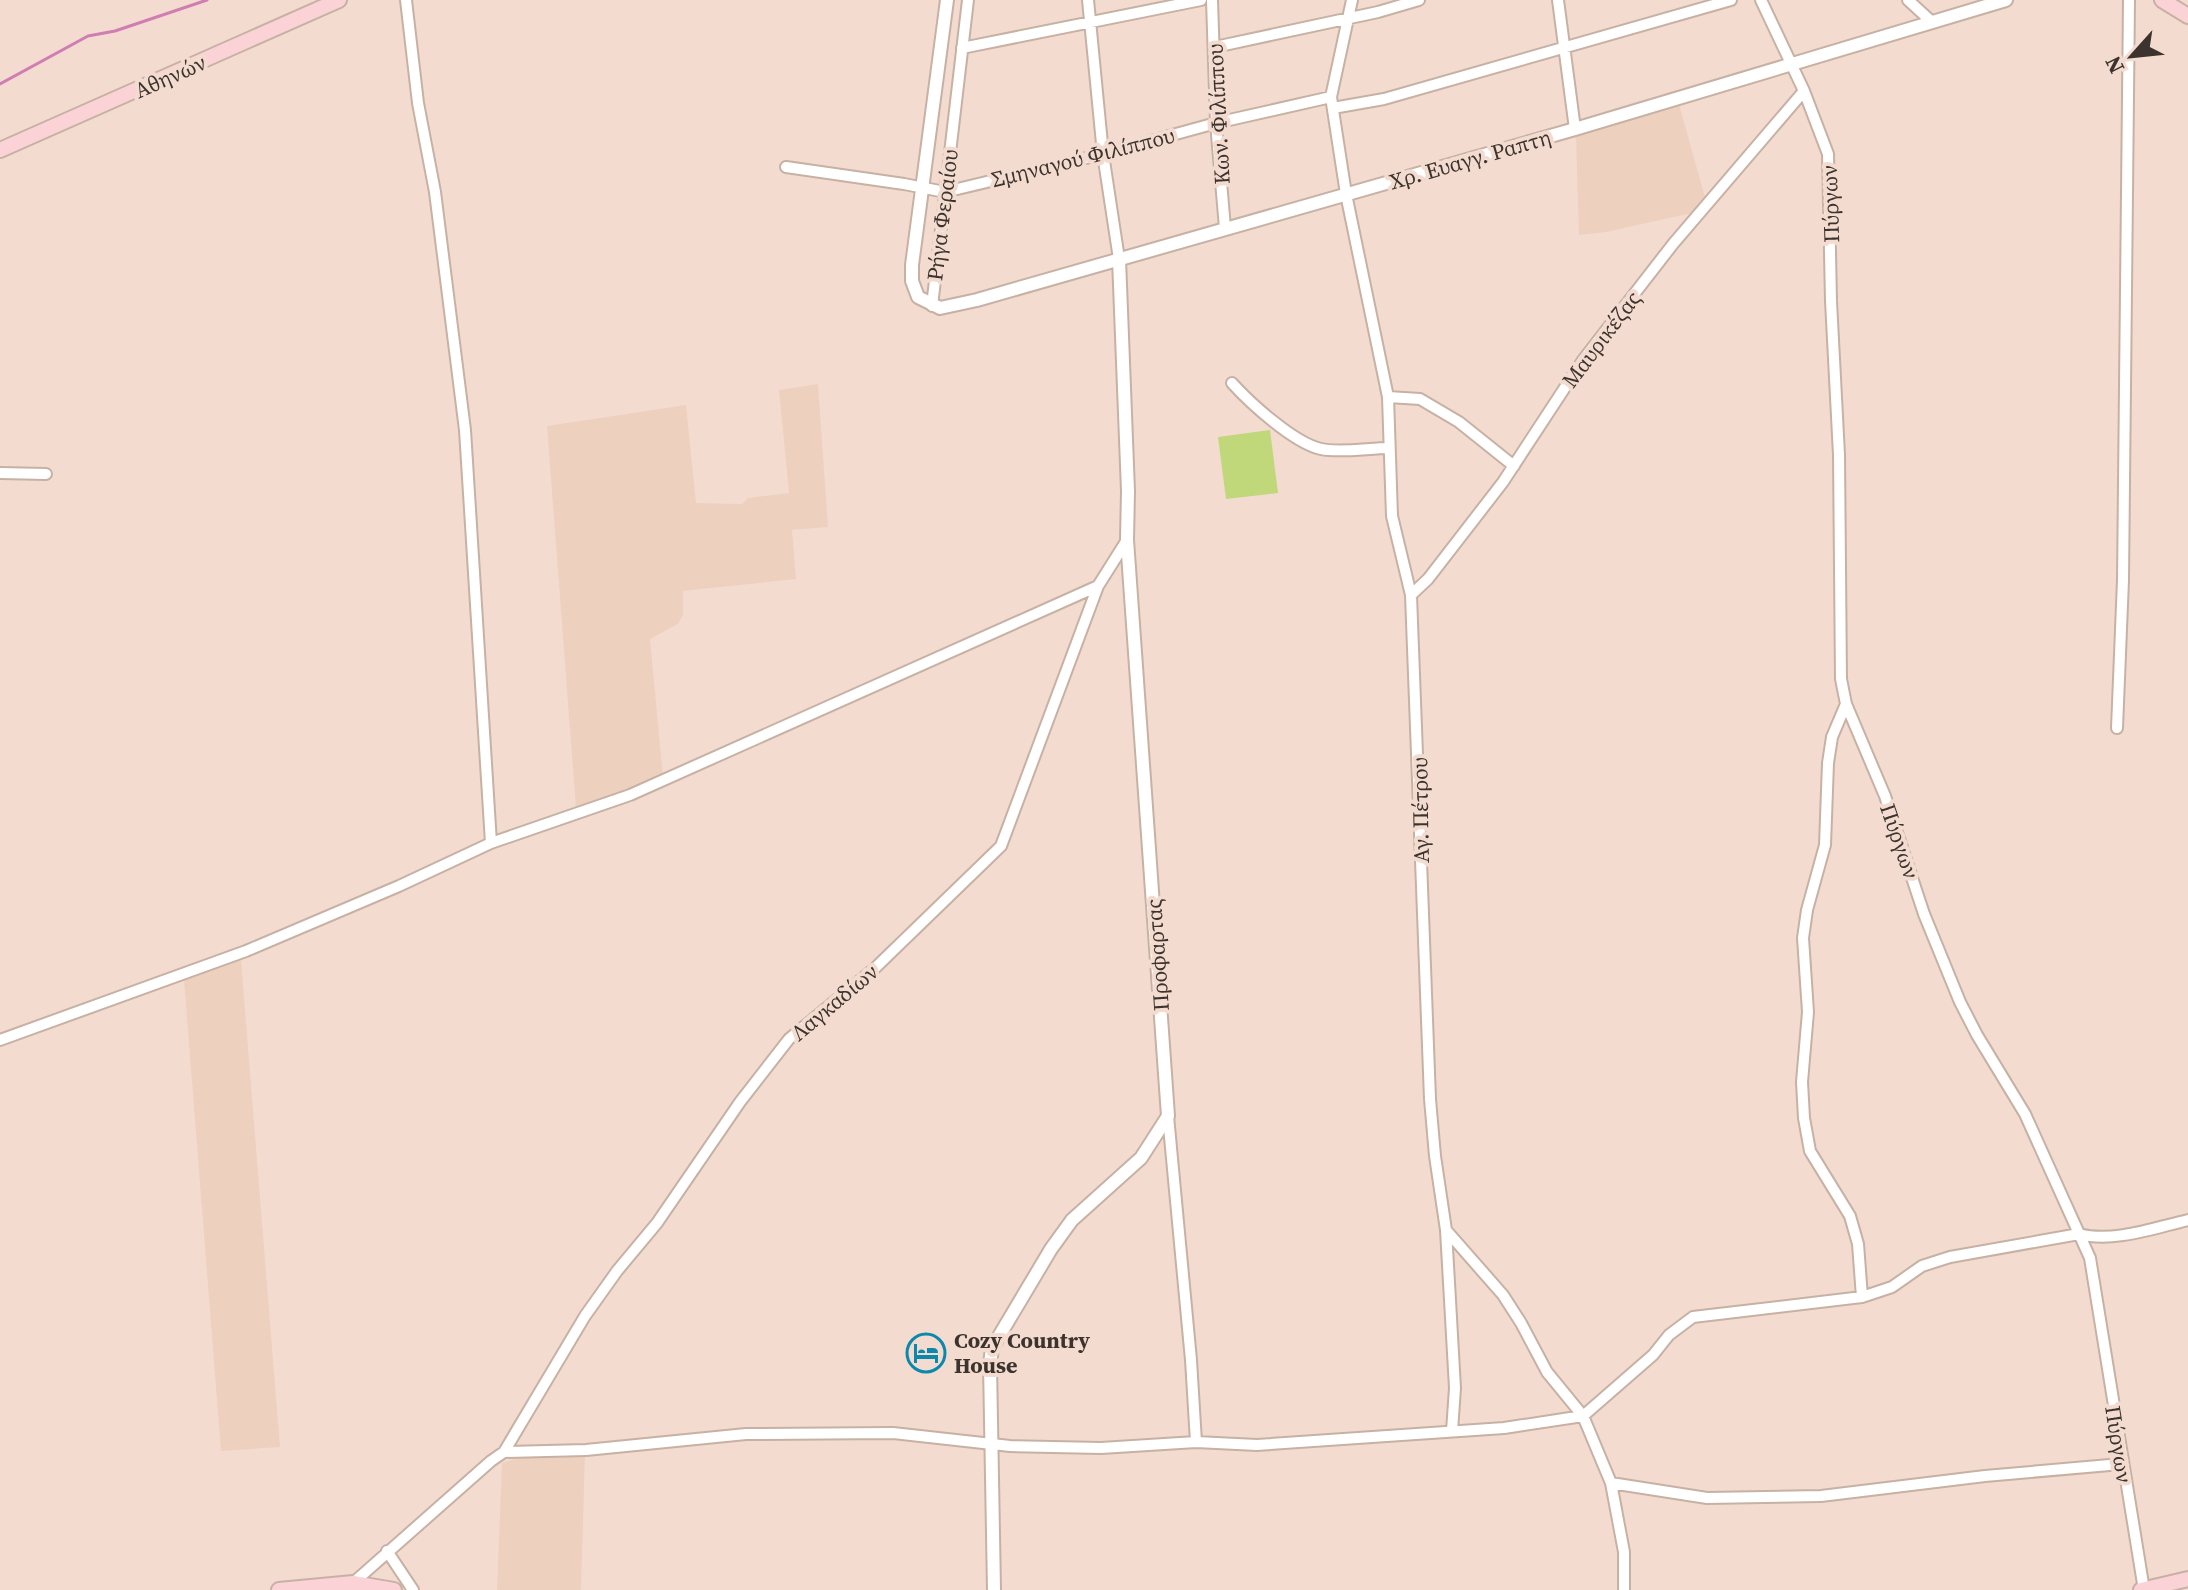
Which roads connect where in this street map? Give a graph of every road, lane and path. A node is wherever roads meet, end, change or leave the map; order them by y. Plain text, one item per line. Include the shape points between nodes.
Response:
1 (339, 0) edge
2 (406, 0) edge
3 (947, 0) edge
4 (968, 0) edge
5 (1088, 0) edge
6 (1201, 0) edge
7 (1212, 0) edge
8 (1352, 0) edge
9 (1419, 0) edge
10 (1558, 0) edge
11 (1731, 0) edge
12 (1761, 0) edge
13 (1908, 0) edge
14 (2006, 0) edge
15 (2129, 0) edge
16 (2162, 0) edge
17 (2188, 16) edge
18 (1348, 18) junction
19 (1932, 22) junction
20 (1092, 23) junction
21 (1215, 47) junction
22 (962, 48) junction
23 (1565, 48) junction
24 (1790, 65) junction
25 (1804, 91) junction
26 (1332, 102) junction
27 (1216, 123) junction
28 (1575, 129) junction
29 (0, 150) edge
30 (1103, 154) junction
31 (786, 167) dead end
32 (923, 188) junction
33 (945, 192) junction
34 (1346, 194) junction
35 (1225, 228) junction
36 (1119, 259) junction
37 (932, 306) junction
38 (1232, 383) dead end
39 (1388, 397) junction
40 (1389, 448) junction
41 (1514, 466) junction
42 (0, 473) edge
43 (46, 474) dead end
44 (1127, 540) junction
45 (1098, 586) junction
46 (1411, 595) junction
47 (1846, 704) junction
48 (2117, 728) dead end
49 (491, 843) junction
50 (0, 1040) edge
51 (1168, 1116) junction
52 (2188, 1220) edge
53 (1446, 1230) junction
54 (2079, 1234) junction
55 (1862, 1297) junction
56 (1583, 1416) junction
57 (1452, 1431) junction
58 (1196, 1442) junction
59 (992, 1444) junction
60 (504, 1452) junction
61 (2121, 1464) junction
62 (1611, 1483) junction
63 (387, 1551) junction
64 (2188, 1579) edge
65 (353, 1583) junction
66 (279, 1590) edge
67 (394, 1590) edge
68 (413, 1590) edge
69 (994, 1590) edge
70 (1624, 1590) edge
71 (2143, 1590) edge

1 - 29 main road, Αθηνών
2 - 49 street via 466,438
3 - 32 street, Ρήγα Φεραίου
4 - 22 street, Ρήγα Φεραίου
5 - 20 street
6 - 20 street
7 - 21 street, Κων. Φιλίππου
8 - 18 street
9 - 18 street
10 - 23 street
11 - 23 street, Σμηναγού Φιλίππου
12 - 24 street, Πύργων
13 - 19 street
14 - 19 street, Χρ. Ευαγγ. Ραπτη
15 - 48 street
16 - 17 main road
18 - 21 street
18 - 26 street
19 - 24 street, Χρ. Ευαγγ. Ραπτη
20 - 22 street
20 - 30 street
21 - 27 street, Κων. Φιλίππου
22 - 33 street, Ρήγα Φεραίου
23 - 26 street, Σμηναγού Φιλίππου via 1384,99
23 - 28 street
24 - 25 street, Πύργων
24 - 28 street, Χρ. Ευαγγ. Ραπτη
25 - 41 street, Μαυρικέζας via 1673,244 1583,360
25 - 47 street, Πύργων via 1828,154 1830,182 1841,679
26 - 27 street, Σμηναγού Φιλίππου
26 - 34 street, Αγ. Πέτρου
27 - 30 street, Σμηναγού Φιλίππου
27 - 35 street, Κων. Φιλίππου
28 - 34 street, Χρ. Ευαγγ. Ραπτη
30 - 33 street, Σμηναγού Φιλίππου
30 - 36 street
31 - 32 street, Σμηναγού Φιλίππου
32 - 33 street, Σμηναγού Φιλίππου
32 - 37 street, Ρήγα Φεραίου via 912,281 918,297
33 - 37 street, Ρήγα Φεραίου
34 - 35 street, Χρ. Ευαγγ. Ραπτη
34 - 39 street, Αγ. Πέτρου
35 - 36 street, Χρ. Ευαγγ. Ραπτη
36 - 37 street, Χρ. Ευαγγ. Ραπτη via 977,300
36 - 44 street, Προφαρτας
38 - 40 street via 1253,407 1320,449
39 - 40 street, Αγ. Πέτρου
39 - 41 street via 1420,399
40 - 46 street, Αγ. Πέτρου via 1392,516
41 - 46 street, Μαυρικέζας
42 - 43 street
44 - 45 street, Λαγκαδίων
44 - 51 street, Προφαρτας
45 - 49 street via 630,795
45 - 60 street, Λαγκαδίων via 1001,846 874,969 789,1039 585,1316
46 - 53 street, Αγ. Πέτρου via 1430,1099
47 - 54 street, Πύργων via 1960,1002 2025,1114
47 - 55 street via 1832,737 1825,845 1803,938 1808,1012 1802,1082 1810,1151 1850,1216
49 - 50 street via 246,951
51 - 58 street
51 - 59 street via 1141,1158 1072,1220 992,1348
52 - 54 street via 2094,1238
53 - 56 street via 1503,1295 1547,1372
53 - 57 street, Αγ. Πέτρου via 1455,1388
54 - 55 street via 1950,1257
54 - 61 street, Πύργων via 2090,1258
55 - 56 street via 1693,1317
56 - 57 street
56 - 62 street
57 - 58 street via 1257,1445
58 - 59 street via 1101,1448
59 - 60 street via 893,1433 792,1433
59 - 69 street
60 - 63 street, Λαγκαδίων
61 - 62 street via 1821,1496 1707,1498
61 - 71 street, Πύργων
62 - 70 street via 1624,1552
63 - 65 street, Λαγκαδίων
63 - 68 street
64 - 71 main road
65 - 66 main road
65 - 67 main road

